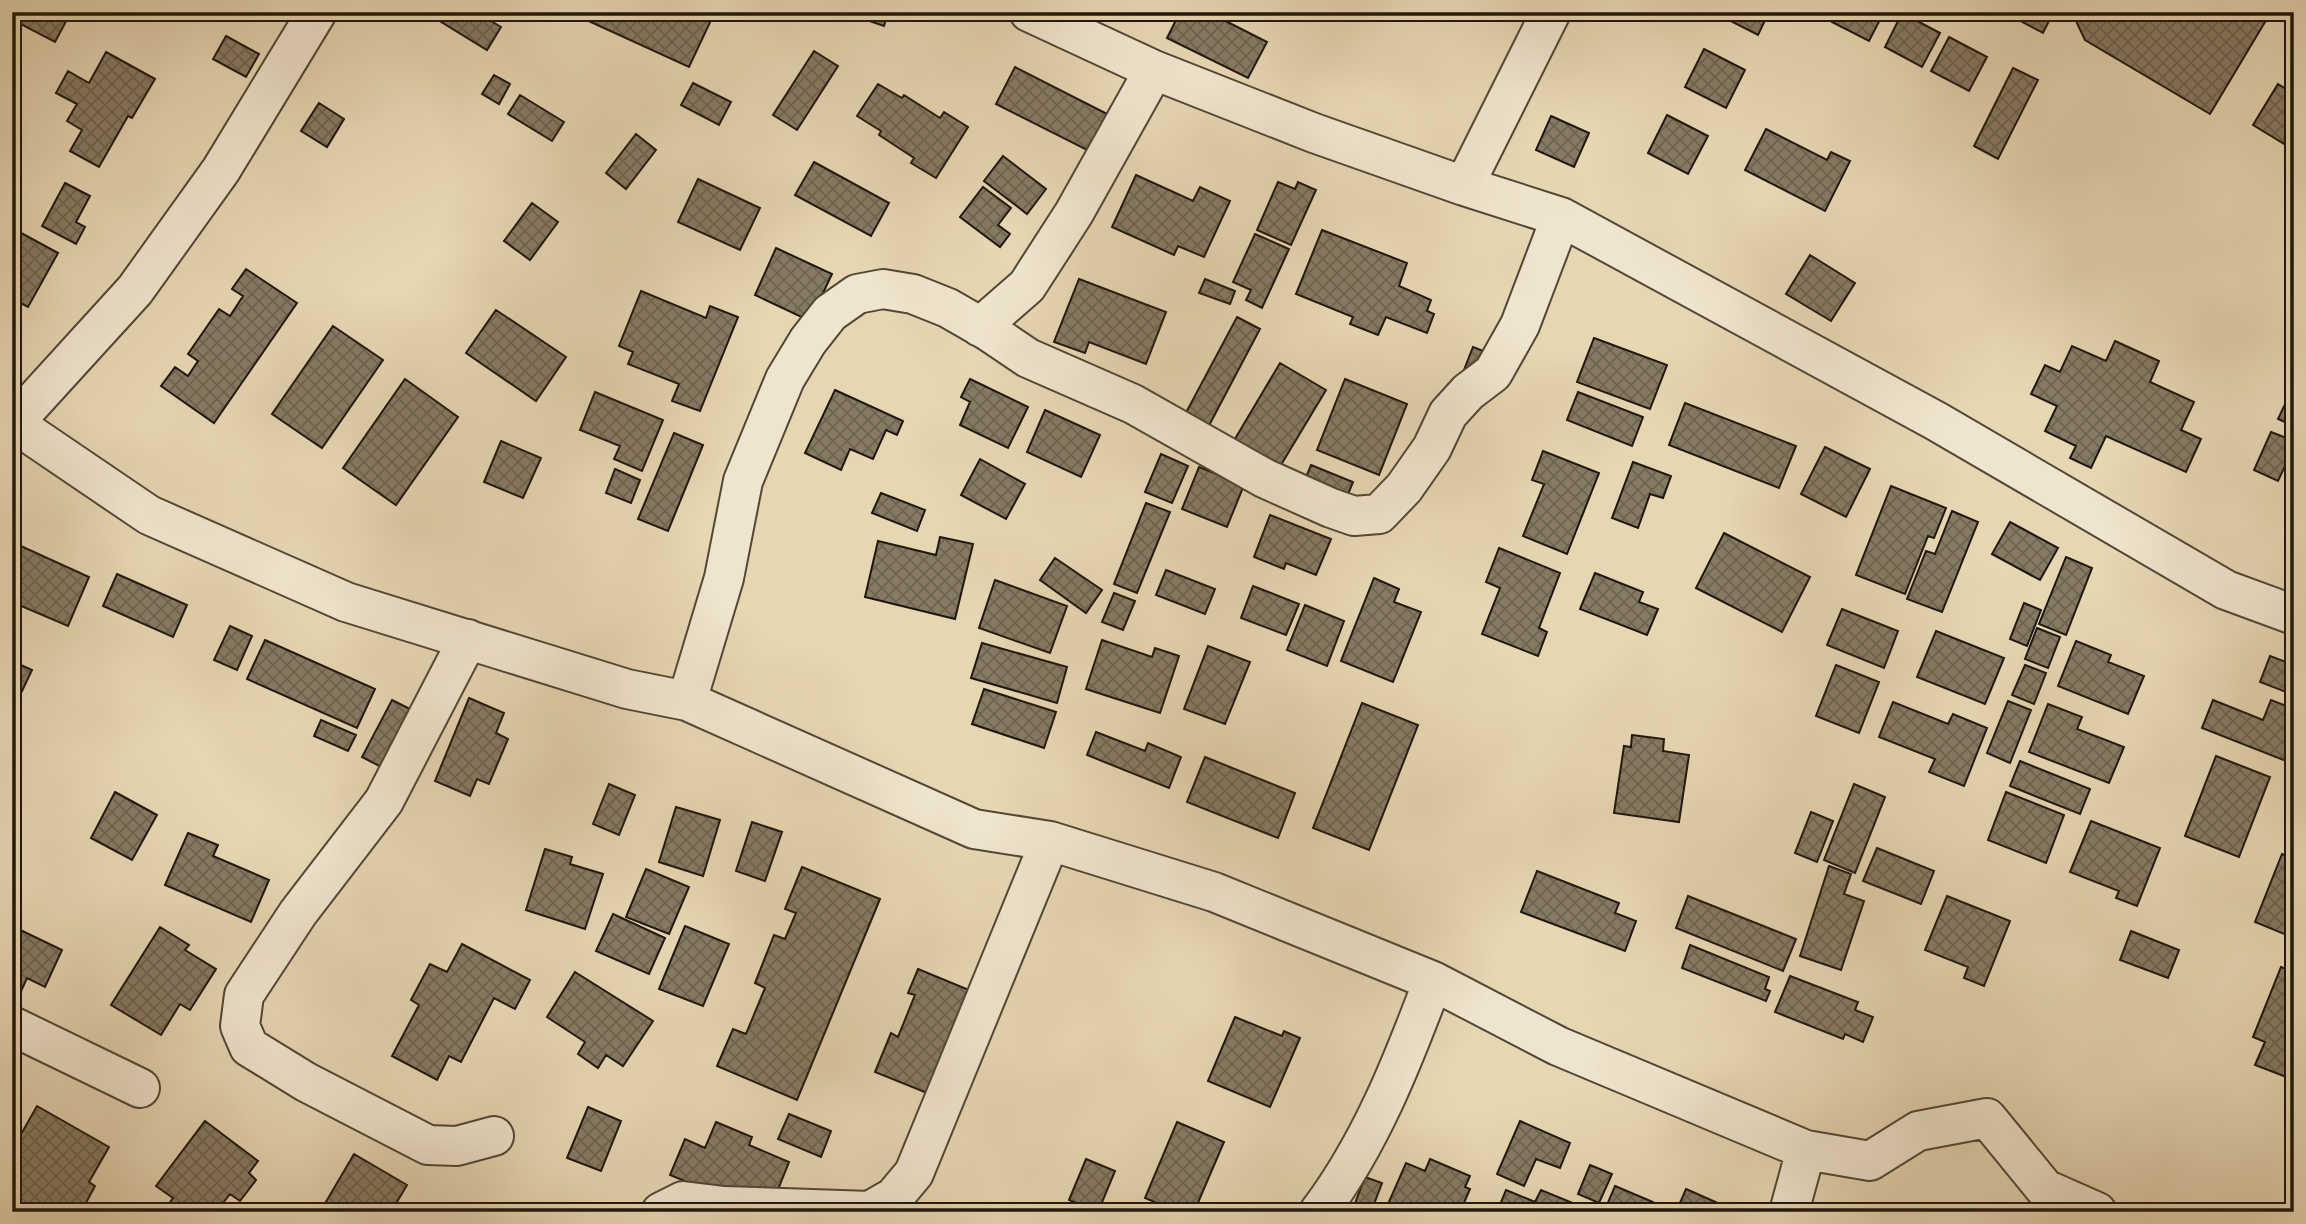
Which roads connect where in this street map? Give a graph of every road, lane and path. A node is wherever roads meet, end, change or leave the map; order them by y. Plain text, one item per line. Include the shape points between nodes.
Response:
1 (317, 12) edge
2 (1028, 12) edge
3 (1551, 12) edge
4 (1154, 70) junction
5 (1464, 186) junction
6 (1561, 217) junction
7 (980, 327) junction
8 (13, 423) edge
9 (2294, 615) edge
10 (468, 639) junction
11 (687, 701) junction
12 (1050, 841) junction
13 (1433, 981) junction
14 (12, 1027) edge
15 (140, 1088) dead end
16 (494, 1136) dead end
17 (1806, 1150) junction
18 (2043, 1200) edge
19 (661, 1212) edge
20 (1319, 1212) edge
21 (1790, 1212) edge
22 (2097, 1212) edge

1 - 8 street via 221,170 135,290
2 - 4 street
3 - 5 street
4 - 5 street
4 - 7 street via 1074,213 1027,286
5 - 6 street
6 - 7 street via 1520,326 1493,373 1448,414 1432,448 1379,514 1354,516 1264,478 1133,404 1028,358
6 - 9 street via 1936,421 2226,590
7 - 11 street via 913,294 883,289 857,294 830,313 815,331 785,379 743,481 724,579
8 - 10 street via 149,515 346,602
10 - 11 street via 627,689
10 - 16 street via 384,801 298,913 244,995 240,1026 249,1046 260,1054 428,1145 457,1146
11 - 12 street via 974,829
12 - 13 street via 1214,892
12 - 19 street via 915,1173 894,1197 870,1211 683,1201
13 - 17 street via 1558,1046
13 - 20 street via 1366,1137
14 - 15 street
17 - 18 street via 1870,1161 1918,1131 1987,1118
17 - 21 street
18 - 22 street

